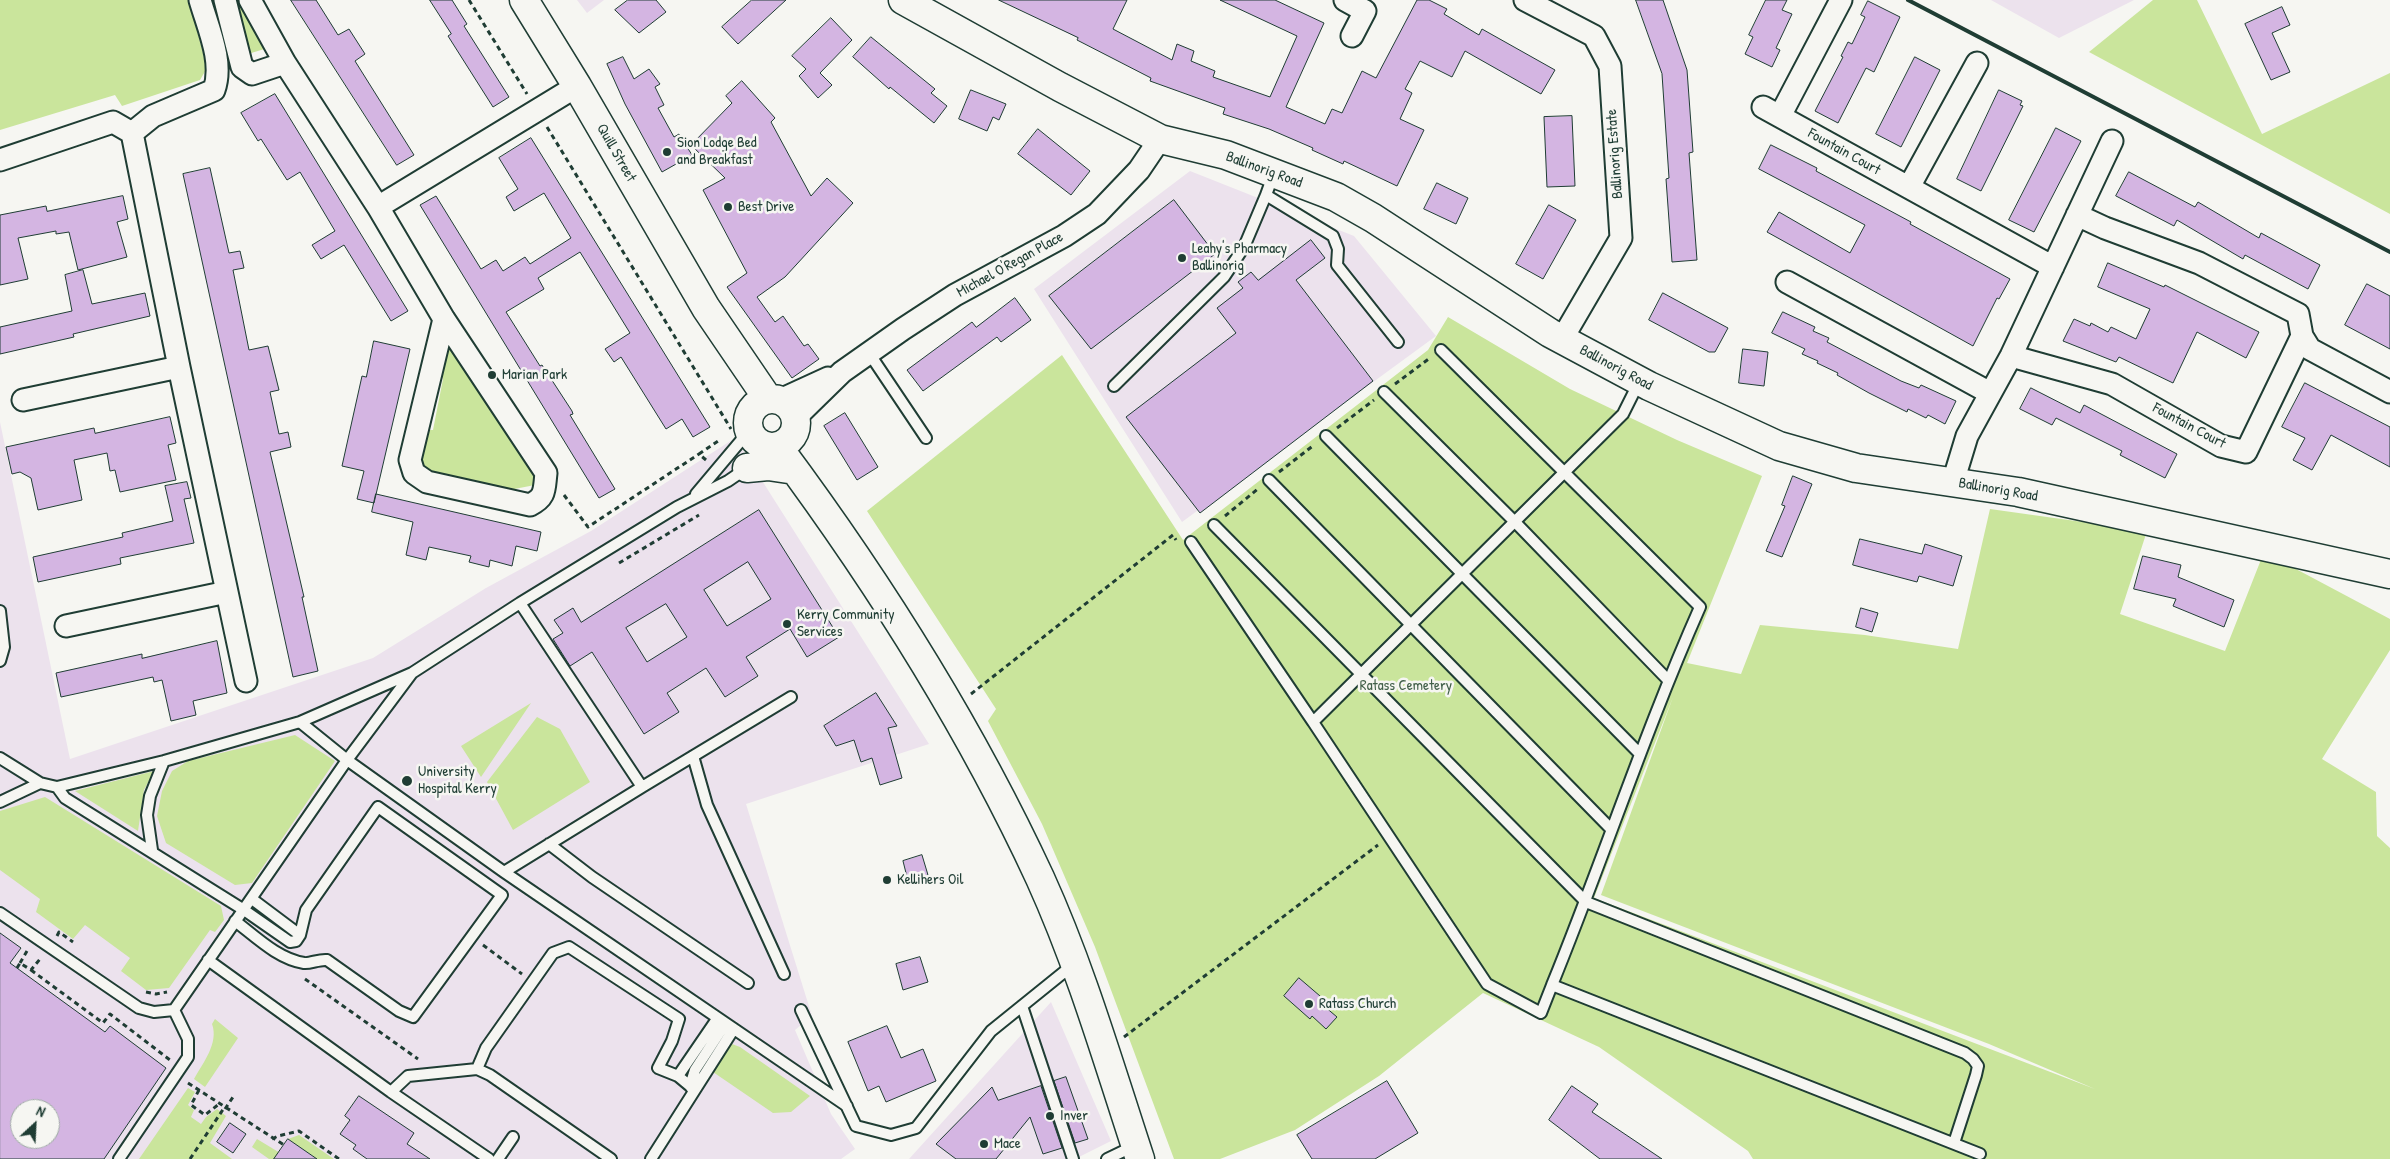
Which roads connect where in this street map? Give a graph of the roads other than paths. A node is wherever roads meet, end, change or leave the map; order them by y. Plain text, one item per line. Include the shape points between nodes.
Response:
1 (200, 0) edge
2 (225, 0) edge
3 (250, 0) edge
4 (524, 0) edge
5 (903, 0) edge
6 (1345, 0) edge
7 (1524, 0) edge
8 (1841, 0) edge
9 (1352, 36) dead end
10 (285, 63) junction
11 (1977, 64) dead end
12 (577, 86) junction
13 (132, 133) junction
14 (1160, 138) junction
15 (2112, 141) dead end
16 (0, 160) edge
17 (1270, 184) junction
18 (1909, 187) junction
19 (378, 207) junction
20 (2077, 215) junction
21 (2053, 267) junction
22 (1788, 282) dead end
23 (444, 319) junction
24 (2302, 336) junction
25 (1562, 339) junction
26 (1398, 342) dead end
27 (1441, 350) dead end
28 (868, 353) junction
29 (2012, 356) junction
30 (178, 367) junction
31 (1640, 381) junction
32 (1114, 386) dead end
33 (1384, 392) dead end
34 (2390, 392) edge
35 (1990, 393) junction
36 (23, 400) dead end
37 (773, 424) junction
38 (1326, 436) dead end
39 (926, 438) dead end
40 (747, 468) junction
41 (795, 470) junction
42 (1565, 472) junction
43 (1268, 480) dead end
44 (1953, 482) junction
45 (690, 500) junction
46 (834, 522) junction
47 (1515, 522) junction
48 (1214, 525) dead end
49 (1191, 542) dead end
50 (1464, 572) junction
51 (2390, 574) edge
52 (227, 592) junction
53 (520, 603) junction
54 (0, 612) edge
55 (1411, 624) junction
56 (66, 626) dead end
57 (0, 661) edge
58 (412, 673) junction
59 (1360, 674) junction
60 (1668, 680) junction
61 (246, 681) dead end
62 (792, 696) dead end
63 (300, 722) junction
64 (1313, 722) junction
65 (1640, 754) junction
66 (693, 756) junction
67 (0, 758) edge
68 (347, 760) junction
69 (164, 761) junction
70 (40, 783) junction
71 (57, 787) junction
72 (642, 787) junction
73 (0, 802) edge
74 (1611, 829) junction
75 (549, 844) junction
76 (152, 850) junction
77 (504, 872) junction
78 (252, 899) junction
79 (1586, 902) junction
80 (244, 910) junction
81 (0, 912) edge
82 (236, 922) junction
83 (300, 935) junction
84 (208, 960) junction
85 (1074, 963) junction
86 (784, 974) dead end
87 (748, 983) dead end
88 (1552, 985) junction
89 (1022, 1006) junction
90 (174, 1010) junction
91 (801, 1010) dead end
92 (725, 1024) junction
93 (477, 1070) junction
94 (678, 1076) junction
95 (692, 1089) junction
96 (391, 1092) junction
97 (847, 1106) junction
98 (513, 1137) dead end
99 (1954, 1144) junction
100 (1137, 1152) edge
101 (1980, 1154) dead end
102 (119, 1159) edge
103 (489, 1159) edge
104 (498, 1159) edge
105 (611, 1159) edge
106 (651, 1159) edge
107 (1073, 1159) edge
108 (1107, 1159) edge

1 - 13 street via 218,66 214,90 152,116
2 - 10 street via 242,67 252,74
3 - 10 street
4 - 12 street, Quill Street
5 - 14 street, Ballinorig Road
6 - 9 street via 1365,10
7 - 25 street, Ballinorig Estate via 1594,36 1610,66 1621,238
8 - 18 street, Fountain Court via 1771,111
10 - 19 street
11 - 18 street
12 - 19 street
12 - 37 street, Quill Street
13 - 16 street via 113,122
13 - 30 street
14 - 17 street, Ballinorig Road via 1226,155
14 - 28 street, Michael O'Regan Place via 1139,170 1097,214 1064,236 955,296
15 - 20 street
17 - 25 street, Ballinorig Road via 1336,197
17 - 26 lane via 1333,236 1338,249 1337,265
17 - 32 lane via 1244,247 1224,277
18 - 21 street, Fountain Court
19 - 23 street
20 - 21 street
20 - 24 street via 2199,263 2298,314
21 - 29 street
22 - 35 street
23 - 23 street via 546,473 540,500 530,505 427,482 414,473 410,460
24 - 29 street, Fountain Court via 2246,452 2221,446 2112,384
24 - 34 street via 2310,350
25 - 31 street, Ballinorig Road
27 - 42 lane
28 - 37 street, Michael O'Regan Place
28 - 39 lane
29 - 35 street
30 - 36 street
30 - 52 street
31 - 42 lane via 1623,414
31 - 44 street, Ballinorig Road via 1779,446 1856,468
33 - 47 lane
35 - 44 street via 1967,436
37 - 40 lane
37 - 41 street
37 - 45 lane via 717,471
37 - 46 street
38 - 50 lane
40 - 41 street via 773,466
40 - 45 lane
41 - 46 street
42 - 47 lane
42 - 60 lane via 1700,607
43 - 55 lane
44 - 51 street, Ballinorig Road via 2018,492
45 - 53 lane
46 - 85 street via 912,645 990,779 1040,878
47 - 50 lane
47 - 60 lane
48 - 59 lane
49 - 64 lane
50 - 55 lane
50 - 65 lane
52 - 56 street
52 - 61 street
53 - 58 lane
53 - 72 lane
54 - 57 lane via 4,647
55 - 59 lane
55 - 74 lane
58 - 63 lane
58 - 68 lane
59 - 64 lane
59 - 79 lane
60 - 65 lane
62 - 66 lane
63 - 68 lane
63 - 69 lane
64 - 88 lane via 1487,984 1541,1013
65 - 74 lane
66 - 72 lane
66 - 86 lane via 707,805
67 - 70 lane
68 - 77 lane
68 - 78 lane
69 - 71 lane
69 - 76 lane via 150,796 147,815
70 - 71 lane
70 - 73 lane
71 - 76 lane via 65,798
72 - 75 lane
74 - 79 lane
75 - 77 lane
75 - 87 lane
76 - 80 lane
77 - 92 lane
78 - 80 lane
78 - 83 lane
79 - 88 lane
79 - 99 lane via 1965,1053 1978,1066
80 - 82 lane
80 - 83 lane via 290,942 296,942
81 - 90 lane via 139,1008 154,1012
82 - 83 lane via 286,957 306,964 317,959 327,960 398,1011 413,1017 502,895 378,807 306,910
82 - 84 lane
84 - 90 lane
84 - 96 lane
85 - 89 lane
85 - 100 street
88 - 99 lane
89 - 97 lane via 991,1031 916,1128 890,1135 856,1126
89 - 107 lane
90 - 102 lane via 188,1039 188,1057
91 - 97 lane
92 - 94 lane
92 - 95 lane
92 - 97 lane
93 - 94 lane via 486,1048 532,982 554,953 569,947 679,1019 658,1068
93 - 96 lane via 408,1076
93 - 105 lane via 490,1075
94 - 95 lane
95 - 106 lane
96 - 103 lane
98 - 104 lane
99 - 101 lane
100 - 108 lane

